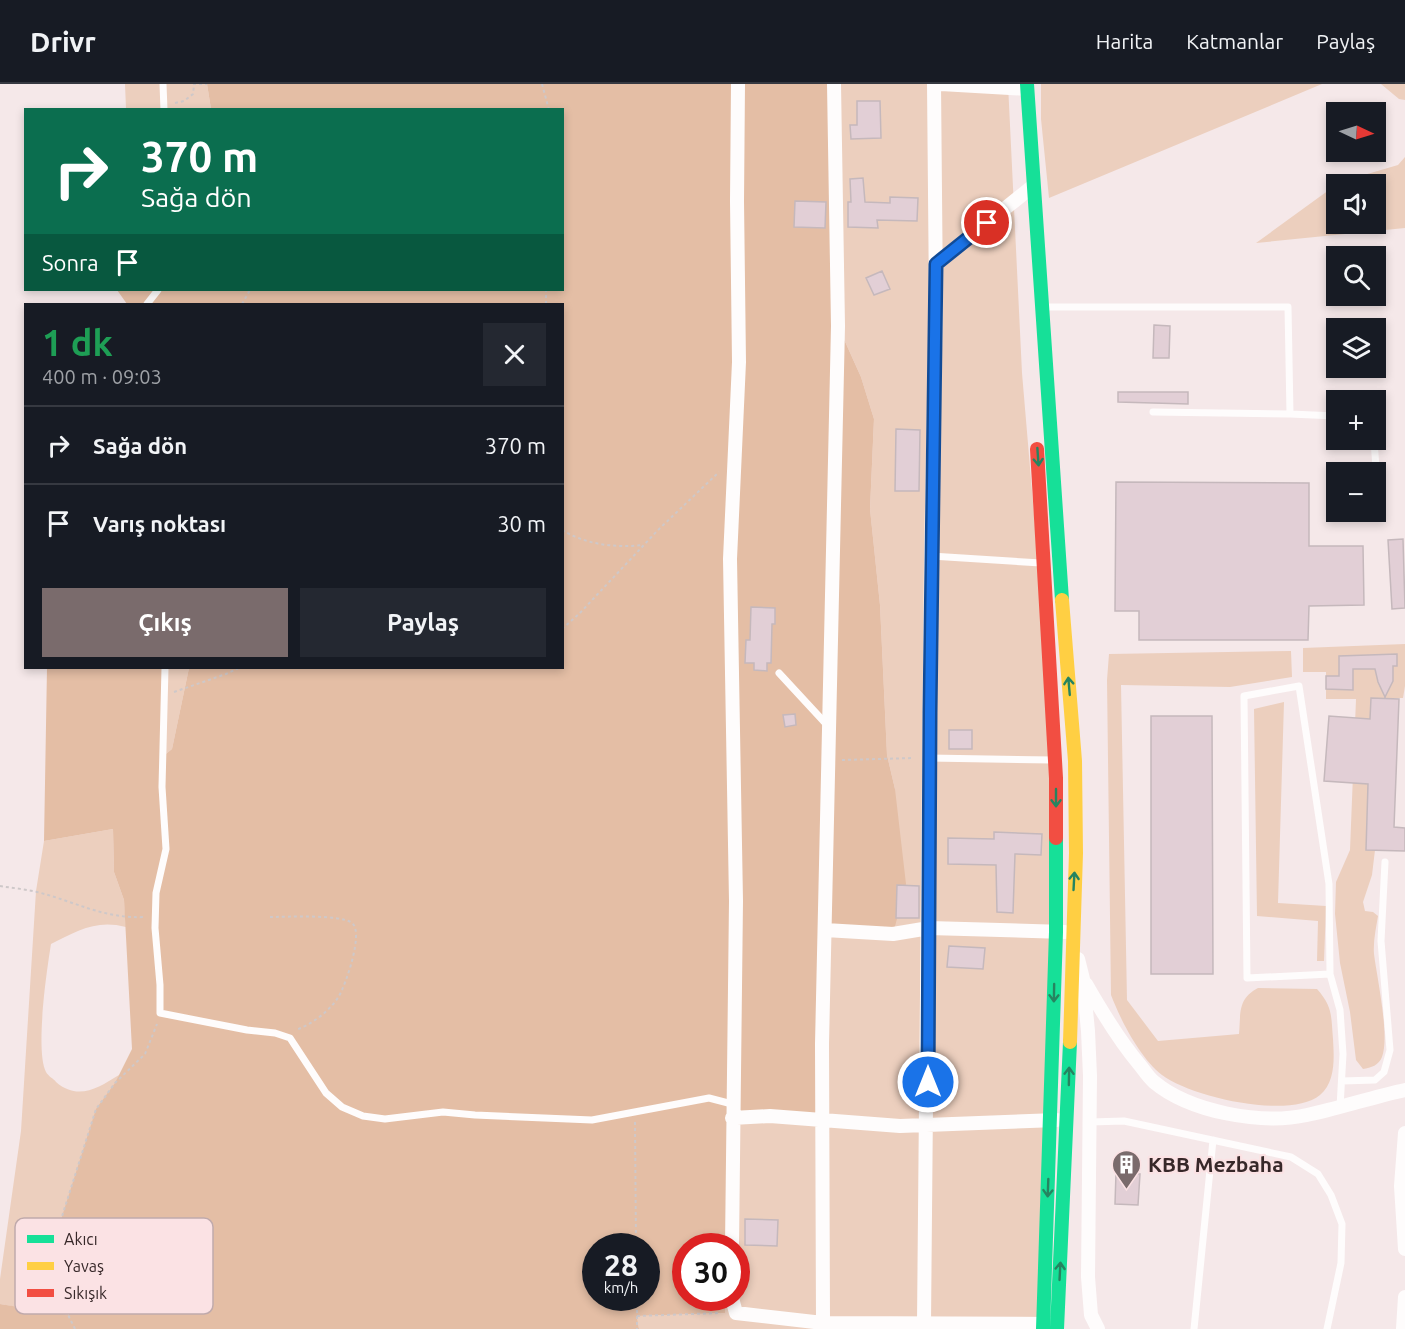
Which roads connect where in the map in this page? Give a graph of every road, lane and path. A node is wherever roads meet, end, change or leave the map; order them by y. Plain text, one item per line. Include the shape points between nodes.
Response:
1 (163, 84) edge
2 (193, 84) edge
3 (207, 84) edge
4 (542, 84) edge
5 (738, 84) edge
6 (744, 84) edge
7 (834, 84) edge
8 (934, 84) edge
9 (941, 84) edge
10 (1021, 86) edge
11 (164, 101) junction
12 (164, 108) edge
13 (548, 108) edge
14 (1033, 186) junction
15 (1021, 202) junction
16 (936, 264) junction
17 (157, 291) edge
18 (148, 303) edge
19 (1041, 307) junction
20 (1153, 412) dead end
21 (1290, 414) junction
22 (1326, 416) edge
23 (1036, 433) dead end
24 (735, 450) junction
25 (564, 531) edge
26 (644, 545) junction
27 (931, 556) junction
28 (1052, 563) junction
29 (564, 627) edge
30 (165, 669) edge
31 (237, 669) edge
32 (779, 673) dead end
33 (163, 696) junction
34 (829, 728) junction
35 (929, 758) junction
36 (828, 760) junction
37 (1055, 760) junction
38 (1075, 761) junction
39 (1386, 862) dead end
40 (0, 886) edge
41 (155, 916) junction
42 (270, 917) dead end
43 (929, 928) junction
44 (825, 930) junction
45 (1056, 932) junction
46 (1072, 933) junction
47 (1330, 974) junction
48 (1083, 979) junction
49 (160, 1013) junction
50 (282, 1035) junction
51 (1342, 1081) junction
52 (1405, 1090) edge
53 (732, 1104) junction
54 (1340, 1107) junction
55 (635, 1113) junction
56 (732, 1118) junction
57 (823, 1119) junction
58 (1051, 1120) junction
59 (1068, 1120) junction
60 (1090, 1122) junction
61 (927, 1126) junction
62 (1405, 1133) edge
63 (1214, 1140) junction
64 (1404, 1217) edge
65 (61, 1218) edge
66 (636, 1233) edge
67 (732, 1233) edge
68 (1405, 1249) edge
69 (1405, 1297) edge
70 (637, 1311) edge
71 (736, 1313) joint
72 (68, 1314) edge
73 (637, 1316) junction
74 (823, 1323) junction
75 (924, 1323) junction
76 (1050, 1327) edge
77 (75, 1329) edge
78 (637, 1329) edge
79 (1098, 1329) edge
80 (1194, 1329) edge
81 (1327, 1329) edge
82 (1402, 1329) edge

1 - 11 lane
2 - 3 path
2 - 11 path via 192,94 184,101
4 - 13 path
5 - 6 street
5 - 24 street via 739,362
7 - 34 street via 838,326
8 - 16 street
9 - 10 street
10 - 14 main road
10 - 15 main road
11 - 12 lane
14 - 15 street
14 - 19 main road
15 - 16 street
16 - 27 street
17 - 18 lane
19 - 21 lane via 1288,308
19 - 28 main road
20 - 21 lane
21 - 22 lane
23 -> 28 main road
24 - 26 path via 717,474
24 - 53 street via 730,559 736,879
25 - 26 path via 617,548
26 - 29 path
27 - 28 lane
27 - 35 street
28 - 37 main road
38 -> 28 main road
30 - 33 lane
31 - 33 path
32 - 34 lane
33 - 41 lane via 166,849
34 - 36 street
35 - 36 path
35 - 37 lane
35 - 43 street
36 - 44 street
37 - 38 lane
37 -> 45 main road
46 -> 38 main road
39 - 51 lane via 1381,940 1390,1050 1384,1072 1375,1080
40 - 41 path via 36,891 106,915
41 - 49 lane
42 - 50 path via 342,918 353,923 358,932 339,996 320,1016
43 - 44 street via 892,934
43 - 45 street
43 - 61 street
44 - 57 street
45 - 46 street
45 -> 58 main road
46 - 48 street
59 -> 46 main road
47 - 47 lane via 1247,978 1244,696 1299,686 1329,884
47 - 51 lane via 1340,1010
48 - 54 street via 1118,1038 1153,1081 1197,1106 1264,1118 1306,1116
48 - 60 street
49 - 50 lane
49 - 65 path via 145,1054 115,1083 96,1109
50 - 55 lane via 290,1038 326,1093 342,1107 363,1116 385,1119 443,1112 592,1120
51 - 54 lane
52 - 54 street
53 - 55 lane via 709,1098
53 - 56 street
55 - 66 path
56 - 57 street
56 - 67 street
57 - 61 street
57 - 74 street
58 - 59 street
58 - 61 street
58 -> 76 main road
76 -> 59 main road
60 - 63 lane via 1124,1121
60 - 79 street via 1088,1276 1091,1316
61 - 75 street
62 - 64 street via 1401,1186
63 - 80 lane
63 - 81 lane via 1290,1157 1318,1174 1331,1195 1342,1224 1341,1263
64 - 68 street
69 - 82 street
70 - 73 path
71 - 73 path
71 - 74 street
72 - 77 path
73 - 78 path
74 - 75 street
75 - 76 street

